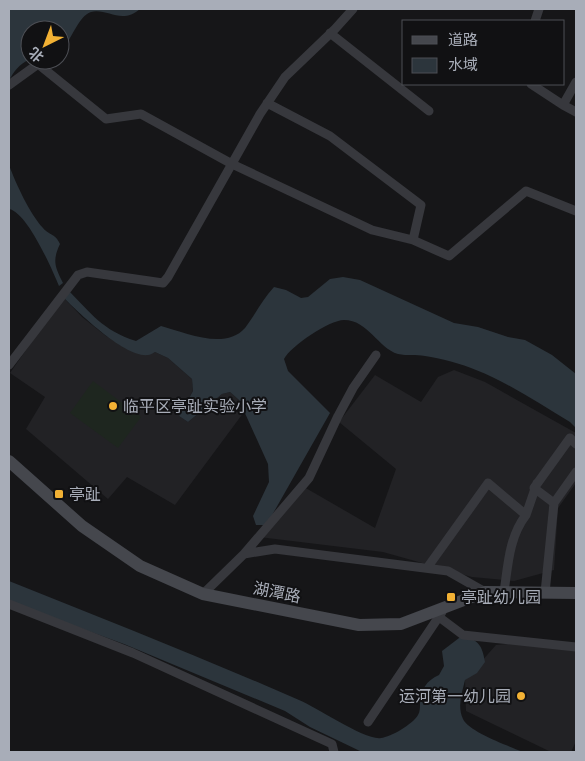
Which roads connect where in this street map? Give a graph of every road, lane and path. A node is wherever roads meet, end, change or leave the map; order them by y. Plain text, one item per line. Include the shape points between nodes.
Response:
1 (353, 9) edge
2 (330, 33) junction
3 (576, 82) edge
4 (9, 85) edge
5 (533, 85) edge
6 (267, 103) junction
7 (563, 105) junction
8 (429, 111) dead end
9 (576, 112) edge
10 (232, 164) junction
11 (576, 211) edge
12 (413, 240) junction
13 (376, 355) dead end
14 (9, 365) edge
15 (576, 444) edge
16 (9, 461) edge
17 (576, 472) edge
18 (536, 486) junction
19 (554, 503) junction
20 (526, 515) junction
21 (244, 554) junction
22 (427, 568) junction
23 (485, 592) junction
24 (504, 592) junction
25 (545, 593) junction
26 (576, 593) edge
27 (203, 594) junction
28 (9, 604) edge
29 (442, 612) junction
30 (576, 646) edge
31 (368, 722) dead end
32 (334, 752) edge

1 - 2 street
2 - 6 street via 285,77
2 - 8 street
3 - 7 street
4 - 10 street via 38,64 106,119 141,114
5 - 7 street
6 - 10 street
6 - 12 street via 330,136 421,205
7 - 9 street
10 - 12 street via 372,230
10 - 14 street via 163,283 87,272 78,275
11 - 12 street via 526,191 449,256
13 - 21 street via 353,388 309,478
15 - 18 street via 570,438
16 - 27 street, 湖潭路 via 82,526 140,566
17 - 19 street
18 - 19 street
18 - 20 street
19 - 25 street
20 - 22 street via 488,483
20 - 24 street via 517,527
21 - 22 street via 274,549
21 - 27 street
22 - 23 street via 448,571
23 - 24 street, 湖潭路
23 - 29 street, 湖潭路
24 - 25 street, 湖潭路
25 - 26 street, 湖潭路
27 - 29 street, 湖潭路 via 359,625 401,624
28 - 32 street via 133,653 332,744
29 - 30 street via 463,634
29 - 31 street

